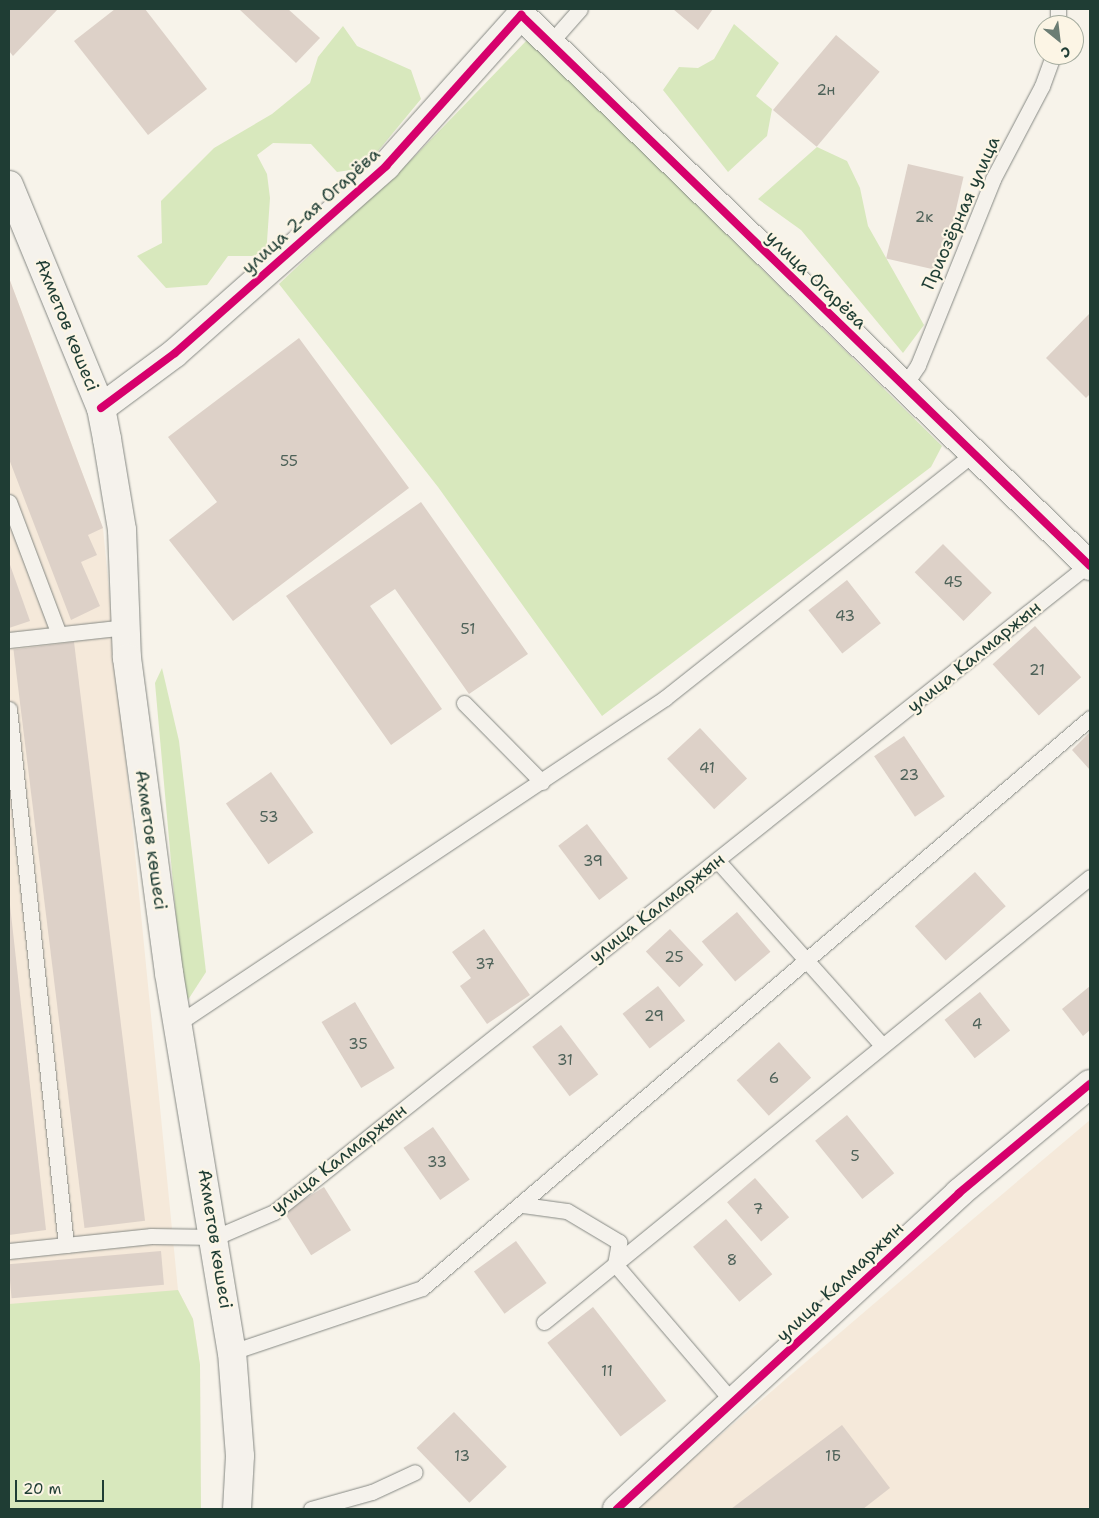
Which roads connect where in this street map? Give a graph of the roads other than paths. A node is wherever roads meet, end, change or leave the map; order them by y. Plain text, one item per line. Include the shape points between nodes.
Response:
1 (580, 9) edge
2 (518, 12) edge
3 (550, 43) junction
4 (1049, 65) edge
5 (9, 185) edge
6 (904, 386) junction
7 (100, 408) junction
8 (974, 453) junction
9 (9, 502) edge
10 (1089, 565) edge
11 (126, 627) junction
12 (58, 632) junction
13 (9, 640) edge
14 (464, 703) dead end
15 (9, 709) edge
16 (1090, 718) edge
17 (542, 782) junction
18 (718, 860) junction
19 (1090, 877) edge
20 (805, 960) junction
21 (177, 1024) junction
22 (882, 1045) junction
23 (1090, 1084) edge
24 (523, 1205) junction
25 (216, 1237) junction
26 (66, 1245) junction
27 (9, 1251) edge
28 (615, 1264) junction
29 (544, 1322) dead end
30 (232, 1352) junction
31 (733, 1402) junction
32 (415, 1472) dead end
33 (237, 1509) edge
34 (311, 1509) edge
35 (617, 1509) edge

1 - 3 lane
2 - 3 street, улица Огарёва
2 - 7 street, улица 2-ая Огарёва via 386,166 174,352
3 - 6 street, улица Огарёва
4 - 6 lane, Приозёрная улица via 994,179 918,365
5 - 7 street, Ахметов көшесі
6 - 8 street, улица Огарёва
7 - 11 street, Ахметов көшесі via 122,530
8 - 10 street, улица Огарёва
8 - 17 lane via 665,698
9 - 12 lane
10 - 18 lane, улица Калмаржын
11 - 12 lane
11 - 21 street, Ахметов көшесі
12 - 13 lane
14 - 17 lane
15 - 26 lane
16 - 20 lane
17 - 21 lane
18 - 20 lane
18 - 25 lane, улица Калмаржын via 274,1212 236,1232
19 - 22 lane
20 - 22 lane
20 - 24 lane
21 - 25 street, Ахметов көшесі
22 - 28 lane
23 - 31 street, улица Калмаржын via 959,1193
24 - 28 lane via 567,1211 619,1242
24 - 30 lane via 422,1288
25 - 26 lane, улица Калмаржын via 151,1236
25 - 30 street, Ахметов көшесі
26 - 27 lane, улица Калмаржын
28 - 29 lane
28 - 31 lane
30 - 33 street, Ахметов көшесі via 240,1456
31 - 35 street, улица Калмаржын
32 - 34 lane via 372,1492

